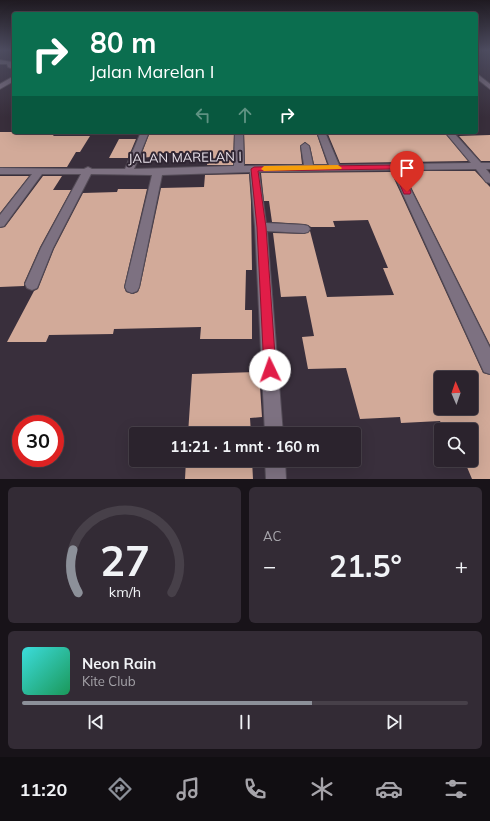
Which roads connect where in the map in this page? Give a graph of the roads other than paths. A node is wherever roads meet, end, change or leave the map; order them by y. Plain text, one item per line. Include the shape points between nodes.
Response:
1 (478, 77) edge
2 (12, 79) edge
3 (0, 87) edge
4 (490, 87) edge
5 (145, 134) edge
6 (239, 134) edge
7 (322, 134) edge
8 (451, 134) edge
9 (305, 146) dead end
10 (480, 166) junction
11 (490, 166) edge
12 (395, 167) junction
13 (309, 168) junction
14 (335, 168) junction
15 (239, 169) junction
16 (254, 169) junction
17 (88, 170) junction
18 (129, 170) junction
19 (0, 171) edge
20 (39, 171) junction
21 (158, 172) junction
22 (490, 180) edge
23 (0, 223) edge
24 (261, 227) junction
25 (304, 228) dead end
26 (32, 284) dead end
27 (132, 287) dead end
28 (490, 366) edge
29 (274, 427) edge
30 (275, 467) edge
31 (276, 479) edge

1 - 4 street
2 - 3 street
5 - 18 street
6 - 15 street
7 - 14 street
8 - 10 street
9 - 13 street
10 - 11 street, JALAN MARELAN I
10 - 12 street, JALAN MARELAN I
10 - 22 street
12 - 14 street, JALAN MARELAN I
12 - 28 street
13 - 14 street, JALAN MARELAN I
13 - 16 street, JALAN MARELAN I
15 - 16 street, JALAN MARELAN I
15 - 21 street, JALAN MARELAN I
16 - 24 street
17 - 18 street, JALAN MARELAN I
17 - 20 street, JALAN MARELAN I
17 - 26 street via 47,248
18 - 21 street, JALAN MARELAN I
19 - 20 street, JALAN MARELAN I
20 - 23 street
21 - 27 street
24 - 25 street
24 - 29 street
30 - 31 street

